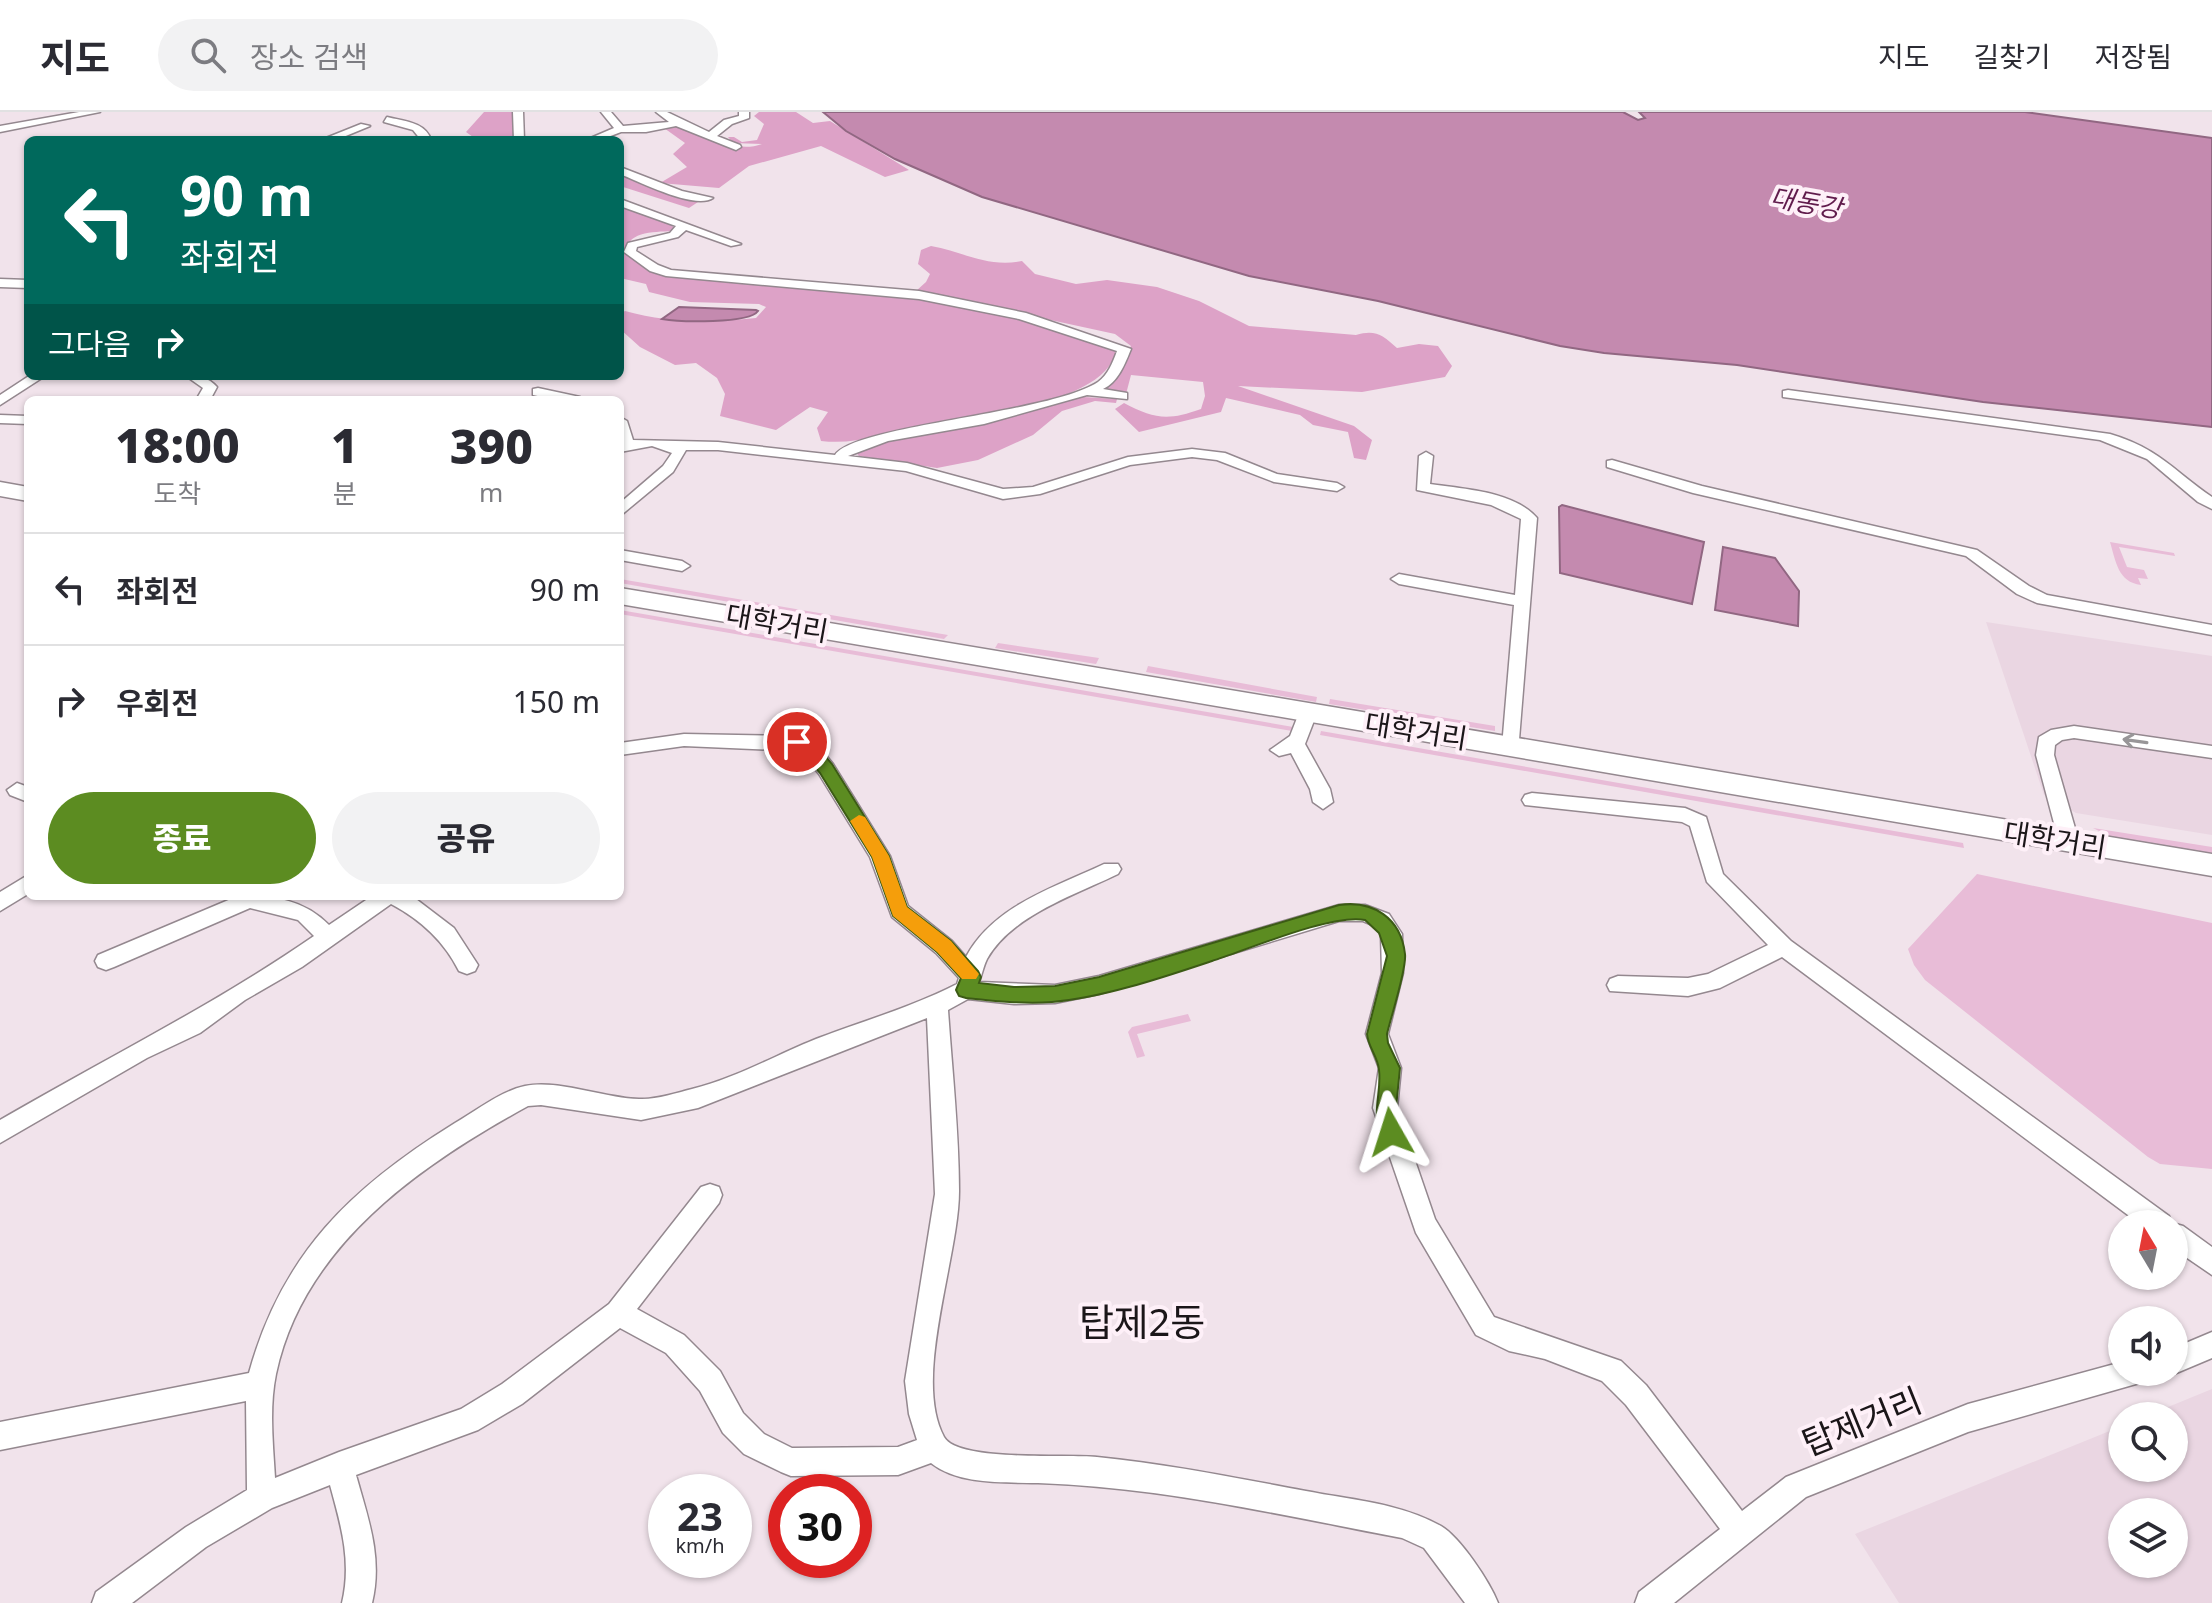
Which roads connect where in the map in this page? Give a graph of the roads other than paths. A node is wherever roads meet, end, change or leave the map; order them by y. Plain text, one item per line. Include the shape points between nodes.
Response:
1 (95, 112) edge
2 (518, 112) edge
3 (606, 112) edge
4 (661, 112) edge
5 (744, 112) edge
6 (387, 120) dead end
7 (677, 123) junction
8 (365, 126) dead end
9 (0, 129) edge
10 (620, 129) junction
11 (337, 136) edge
12 (425, 136) edge
13 (519, 136) edge
14 (602, 136) edge
15 (711, 136) junction
16 (736, 147) dead end
17 (624, 172) edge
18 (708, 198) dead end
19 (624, 203) edge
20 (684, 225) junction
21 (735, 244) dead end
22 (0, 283) edge
23 (24, 284) edge
24 (32, 380) edge
25 (199, 380) edge
26 (0, 384) edge
27 (22, 386) junction
28 (1085, 391) junction
29 (538, 392) dead end
30 (1788, 394) dead end
31 (205, 396) edge
32 (556, 396) edge
33 (1122, 396) dead end
34 (0, 401) edge
35 (0, 419) edge
36 (24, 420) edge
37 (624, 446) edge
38 (675, 446) junction
39 (1426, 456) dead end
40 (839, 459) junction
41 (1612, 464) dead end
42 (1337, 487) dead end
43 (0, 489) edge
44 (24, 493) edge
45 (2212, 504) edge
46 (624, 507) edge
47 (624, 556) edge
48 (682, 566) dead end
49 (1399, 579) dead end
50 (624, 597) edge
51 (1521, 601) junction
52 (2212, 630) edge
53 (1308, 713) junction
54 (1511, 747) junction
55 (624, 749) edge
56 (2212, 752) edge
57 (1532, 800) dead end
58 (1323, 802) dead end
59 (2069, 842) junction
60 (2212, 865) edge
61 (1111, 869) dead end
62 (24, 886) edge
63 (381, 900) edge
64 (402, 900) edge
65 (0, 903) edge
66 (328, 937) junction
67 (1783, 947) junction
68 (106, 961) dead end
69 (467, 965) dead end
70 (969, 983) junction
71 (1618, 985) dead end
72 (937, 1005) junction
73 (0, 1132) edge
74 (710, 1195) dead end
75 (2141, 1210) edge
76 (2188, 1245) edge
77 (2212, 1263) edge
78 (618, 1313) junction
79 (2212, 1345) edge
80 (2188, 1355) edge
81 (2108, 1379) edge
82 (261, 1384) junction
83 (0, 1436) edge
84 (934, 1448) junction
85 (339, 1466) junction
86 (262, 1498) junction
87 (1740, 1532) junction
88 (107, 1603) edge
89 (357, 1603) edge
90 (1483, 1603) edge
91 (1650, 1603) edge

1 - 9 street
2 - 13 street
3 - 10 street
4 - 7 street
5 - 15 street via 744,118 728,122
6 - 12 street via 417,128
7 - 10 street
7 - 15 street
8 - 11 street
10 - 14 street
15 - 16 street
17 - 18 street via 680,194
19 - 20 street
20 - 21 street
20 - 28 street via 674,235 632,245 630,252 670,273 919,295 1035,320 1124,349 1104,384
22 - 23 street
24 - 27 street
25 - 31 street via 210,387
26 - 27 street
27 - 34 street
28 - 33 street
28 - 40 street via 984,420 885,437 845,450
29 - 32 street
30 - 45 street via 2098,435 2155,458 2188,490
35 - 36 street
37 - 38 street
38 - 40 street
38 - 46 street via 678,458
39 - 51 street via 1422,487 1482,497 1526,513
40 - 42 street via 907,467 1017,495 1128,461 1192,453 1220,456 1274,478
41 - 52 street via 1698,490 1971,553 2043,599
43 - 44 main road
47 - 48 street
49 - 51 street
50 - 53 main road, 대학거리
51 - 54 street
53 - 54 main road, 대학거리
53 - 58 street via 1303,737 1288,748 1320,789
54 - 59 main road, 대학거리
55 - 70 street via 711,740 807,746 880,856 899,911 944,947
56 -> 59 street via 2057,734 2046,742 2045,755
57 - 67 street via 1685,815 1699,822 1714,877
59 - 60 main road, 대학거리
61 - 70 street via 1001,930 976,956
62 - 65 street
63 - 66 street
64 - 69 street via 460,948
66 - 68 street via 305,914 249,900
66 - 73 street via 192,1026
67 - 71 street via 1712,982 1688,987
67 - 75 street
70 - 72 street
70 - 87 street via 1014,995 1055,994 1207,955 1339,913 1371,914 1388,929 1396,956 1377,1034 1390,1068 1385,1108 1425,1225 1444,1261 1485,1326 1611,1371 1636,1395
72 - 82 street via 698,1098 641,1110 541,1095 506,1106 436,1147 324,1244 282,1313
72 - 84 street via 947,1194 919,1381
74 - 78 street
76 - 77 street
78 - 84 street via 675,1344 710,1381 733,1423 754,1444 791,1462 898,1461
78 - 85 street via 512,1394 468,1420
79 - 80 street
81 - 87 street, 탑제거리 via 1968,1418 1796,1487
82 - 83 street
82 - 86 street
84 - 90 street via 951,1461 1095,1471 1404,1524 1434,1538
85 - 86 street
85 - 89 street via 361,1553 364,1584
86 - 88 street via 196,1537
87 - 91 street, 탑제거리

